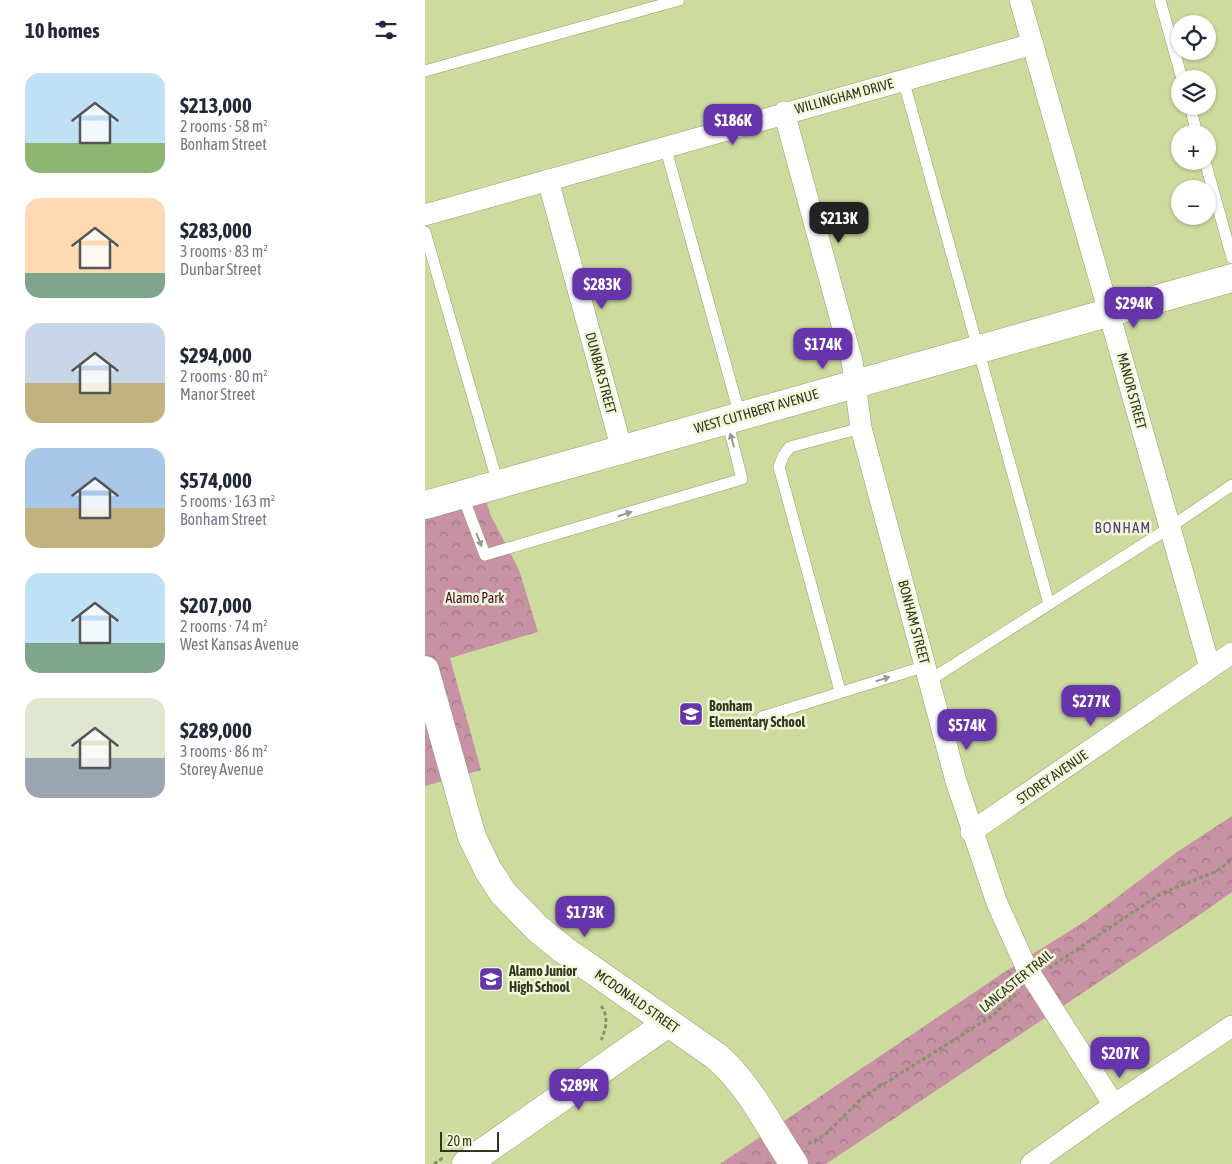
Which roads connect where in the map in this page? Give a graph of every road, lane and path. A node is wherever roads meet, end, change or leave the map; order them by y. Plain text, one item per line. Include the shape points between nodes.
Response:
1 (679, 0) edge
2 (1020, 0) edge
3 (1160, 0) edge
4 (1033, 44) junction
5 (1179, 70) edge
6 (425, 71) edge
7 (903, 79) junction
8 (784, 112) junction
9 (665, 146) junction
10 (1208, 170) edge
11 (548, 180) junction
12 (425, 215) edge
13 (425, 232) edge
14 (1232, 258) edge
15 (1232, 278) edge
16 (1111, 312) junction
17 (979, 349) junction
18 (853, 384) junction
19 (733, 418) junction
20 (861, 428) junction
21 (622, 450) junction
22 (498, 484) junction
23 (1232, 485) edge
24 (462, 494) junction
25 (425, 505) edge
26 (1169, 528) junction
27 (1049, 604) junction
28 (1232, 653) edge
29 (1210, 668) junction
30 (425, 670) edge
31 (928, 673) junction
32 (840, 691) junction
33 (762, 717) dead end
34 (971, 832) junction
35 (1232, 859) edge
36 (1035, 977) junction
37 (596, 999) dead end
38 (668, 1023) junction
39 (1232, 1026) edge
40 (599, 1046) dead end
41 (1114, 1105) junction
42 (458, 1159) edge
43 (791, 1160) edge
44 (434, 1164) edge
45 (1031, 1164) edge

1 - 6 lane
2 - 4 street, MANOR STREET
3 - 5 lane
4 - 7 street, WILLINGHAM DRIVE
4 - 16 street, MANOR STREET
7 - 8 street, WILLINGHAM DRIVE
7 - 17 lane
8 - 9 street, WILLINGHAM DRIVE
8 - 18 street, BONHAM STREET via 843,323 852,361
9 - 11 street, WILLINGHAM DRIVE
9 - 19 lane
10 - 14 lane
11 - 12 street, WILLINGHAM DRIVE
11 - 21 street, DUNBAR STREET
13 - 22 lane
15 - 16 street, WEST CUTHBERT AVENUE
16 - 17 street, WEST CUTHBERT AVENUE
16 - 26 street, MANOR STREET
17 - 18 street, WEST CUTHBERT AVENUE
17 - 27 lane
18 - 19 street, WEST CUTHBERT AVENUE
18 - 20 street, BONHAM STREET
19 - 21 street, WEST CUTHBERT AVENUE
24 -> 19 lane via 485,555 743,479
20 - 31 street, BONHAM STREET
20 - 32 lane via 790,448 779,467
21 - 22 street, WEST CUTHBERT AVENUE
22 - 24 street, WEST CUTHBERT AVENUE
23 - 26 lane
24 - 25 street, WEST CUTHBERT AVENUE
26 - 27 lane
26 - 29 street, MANOR STREET
27 - 31 lane
28 - 29 street, STOREY AVENUE
29 - 34 street, STOREY AVENUE
30 - 38 street, MCDONALD STREET via 472,837 503,893 563,950
32 -> 31 lane
31 - 34 street, BONHAM STREET
32 - 33 lane
34 - 36 street, BONHAM STREET via 1008,930
35 - 36 path, LANCASTER TRAIL via 1217,871 1162,893
36 - 41 street, BONHAM STREET
36 - 43 path, LANCASTER TRAIL via 992,1016 863,1097 825,1135
37 - 40 path via 604,1010 606,1029
38 - 42 street
38 - 43 street, MCDONALD STREET via 730,1068 746,1087
39 - 41 street
41 - 45 street
42 - 44 path

